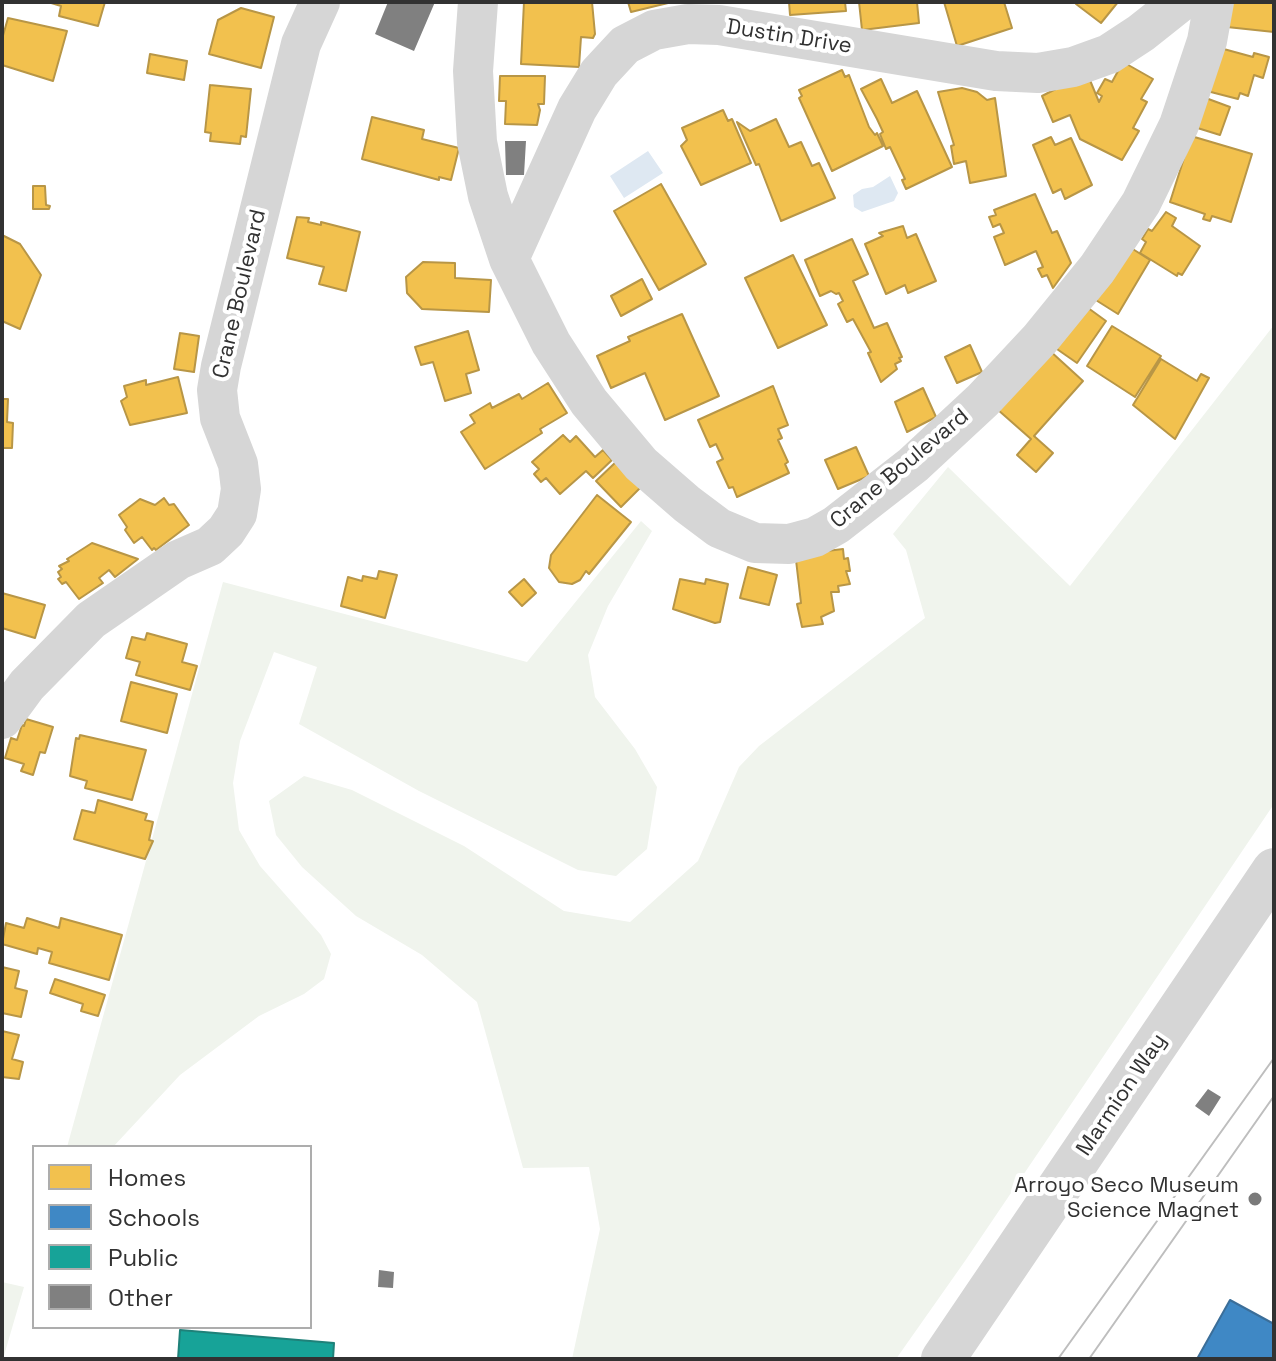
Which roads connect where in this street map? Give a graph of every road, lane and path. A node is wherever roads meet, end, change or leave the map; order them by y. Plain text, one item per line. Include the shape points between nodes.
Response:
1 (320, 2) edge
2 (478, 2) edge
3 (1180, 2) edge
4 (1214, 2) edge
5 (509, 259) junction
6 (2, 719) edge
7 (1274, 870) edge
8 (943, 1359) edge

1 - 6 street, Crane Boulevard via 301,44 217,390 220,418 238,464 237,514 210,546 178,560 91,620 27,685
2 - 5 street, Crane Boulevard via 473,71 477,142
3 - 5 street, Dustin Drive via 1109,54 1038,73 996,71 719,25 654,30 625,45 599,73 577,109
4 - 5 street, Crane Boulevard via 1179,125 1141,203 1097,269 983,400 913,465 815,537 789,544 755,543 719,528 641,464 589,402 551,343
7 - 8 street, Marmion Way

